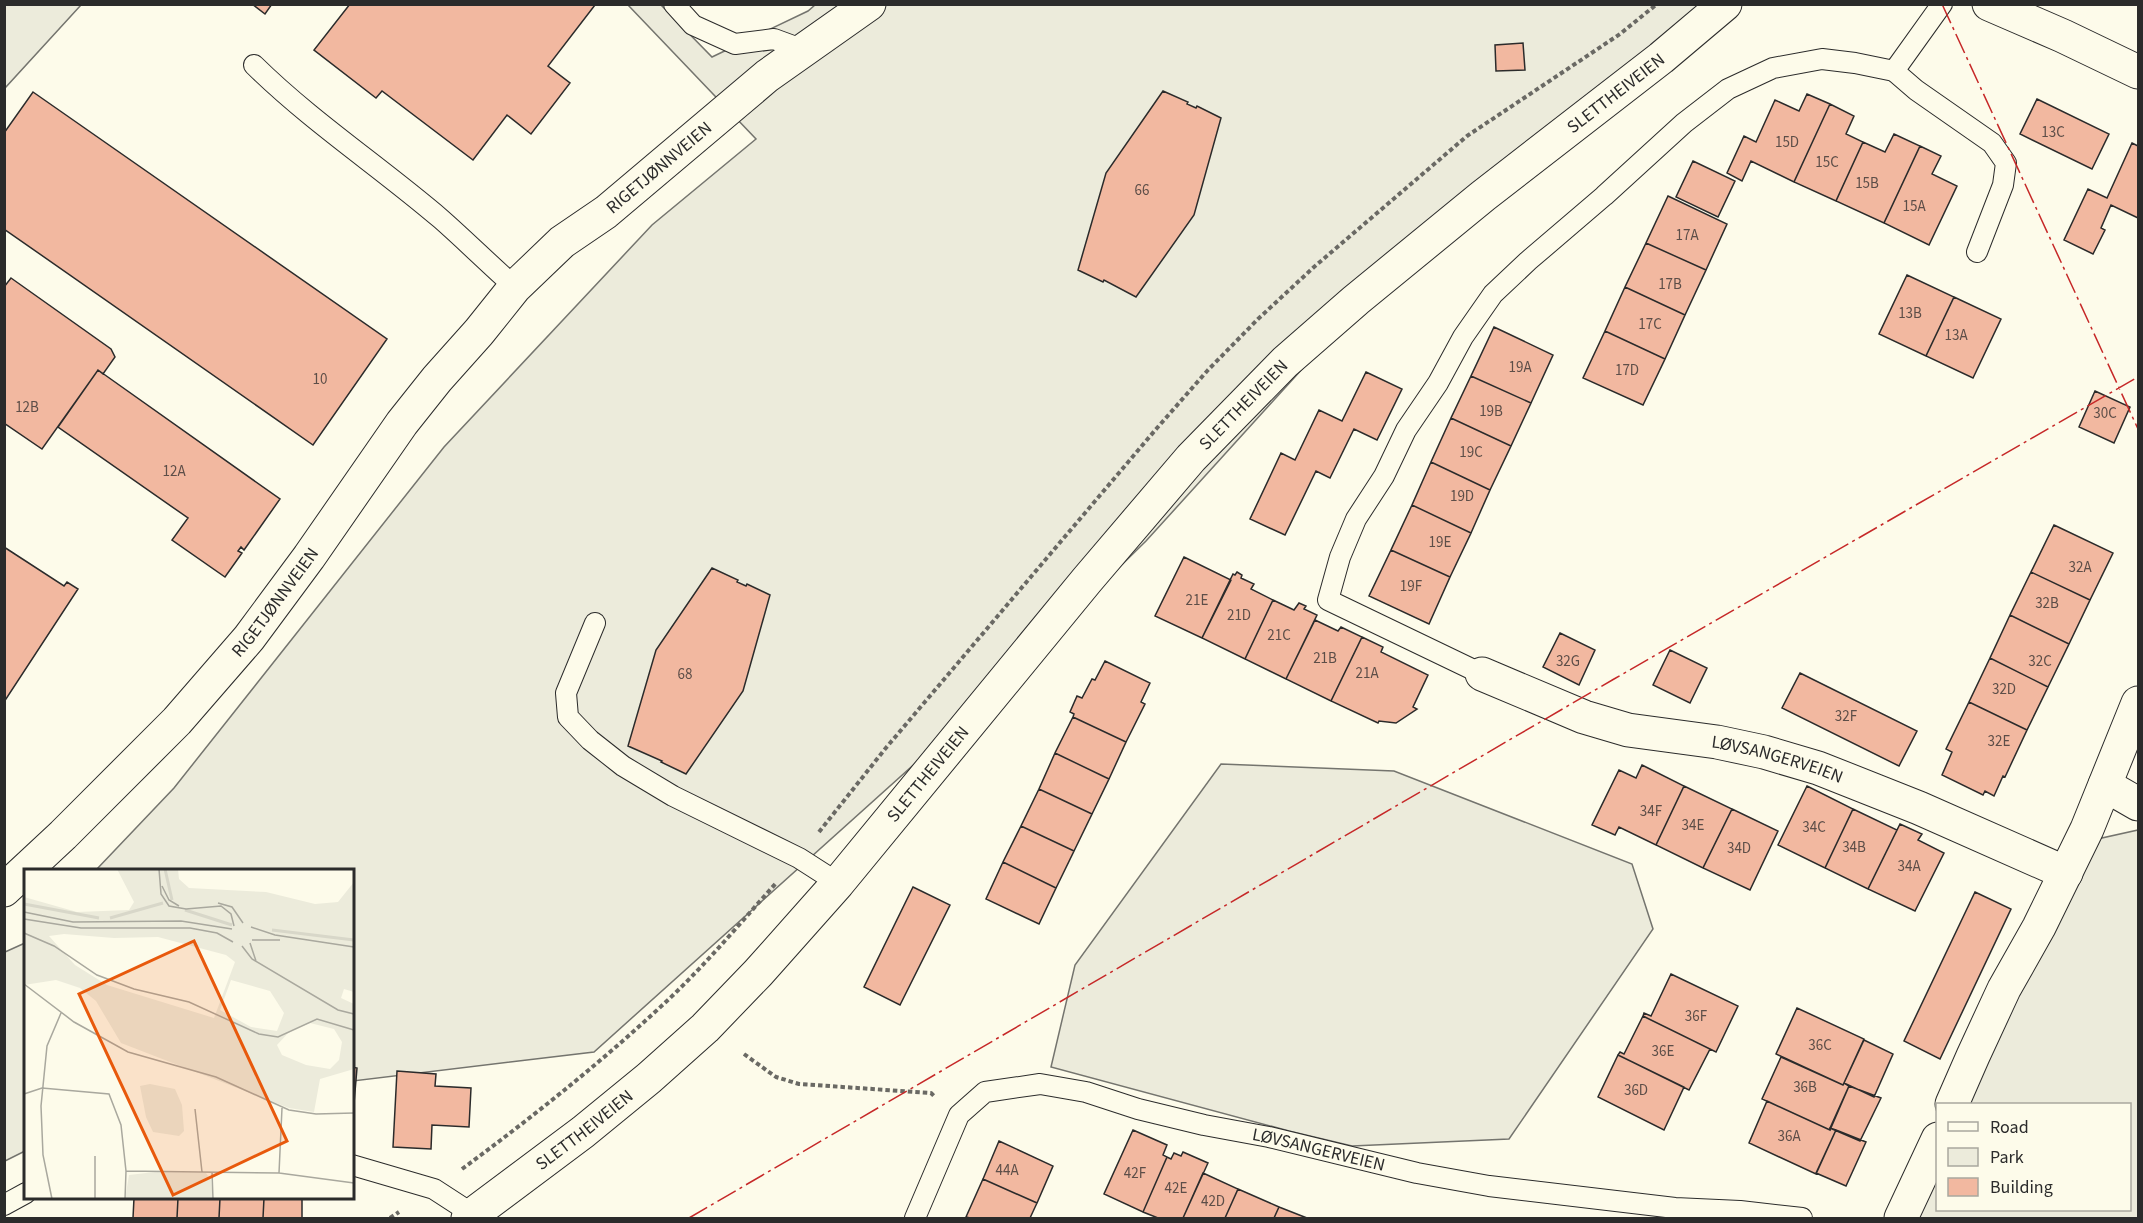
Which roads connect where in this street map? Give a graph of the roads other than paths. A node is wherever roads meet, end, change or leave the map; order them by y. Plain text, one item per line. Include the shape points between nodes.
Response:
1 (674, 4) edge
2 (869, 4) edge
3 (1725, 4) edge
4 (1942, 4) edge
5 (1989, 4) edge
6 (804, 50) junction
7 (254, 65) dead end
8 (1894, 72) junction
9 (2139, 72) edge
10 (1977, 252) dead end
11 (515, 287) junction
12 (595, 623) dead end
13 (1482, 674) joint
14 (2139, 703) edge
15 (2105, 785) junction
16 (2139, 804) edge
17 (27, 869) edge
18 (24, 871) edge
19 (2066, 873) junction
20 (838, 883) junction
21 (4, 890) edge
22 (1952, 1103) edge
23 (1936, 1143) edge
24 (354, 1166) edge
25 (24, 1194) edge
26 (4, 1205) edge
27 (471, 1217) edge
28 (915, 1218) edge
29 (1802, 1218) edge
30 (1901, 1218) edge

1 - 6 lane via 693,25 735,44 774,39
2 - 6 street, RIGETJØNNVEIEN
3 - 20 street, SLETTHEIVEIEN via 1483,196 1285,362 1191,458
4 - 8 lane
5 - 9 street
6 - 11 street, RIGETJØNNVEIEN via 740,98 606,212 562,242
7 - 11 lane via 283,94 440,219
8 - 10 lane via 1992,143 2006,163 2003,185
8 - 13 lane via 1822,59 1773,68 1728,89 1528,261 1493,294 1463,337 1356,519 1328,600
11 - 17 street, RIGETJØNNVEIEN via 402,423 249,638 177,722
12 - 20 lane via 566,693 568,717 623,766 799,858
13 - 19 street, LØVSANGERVEIEN via 1584,717 1628,730 1717,742 1818,768
14 - 15 street
15 - 16 street
15 - 19 street
18 - 21 street, RIGETJØNNVEIEN
19 - 22 street via 2004,989
20 - 27 street, SLETTHEIVEIEN via 697,1035 583,1132
23 - 30 street
24 - 27 lane, SLETTHEIVEIEN via 434,1189
25 - 26 lane
28 - 29 lane, LØVSANGERVEIEN via 959,1115 985,1092 1040,1084 1086,1092 1204,1125 1489,1186

